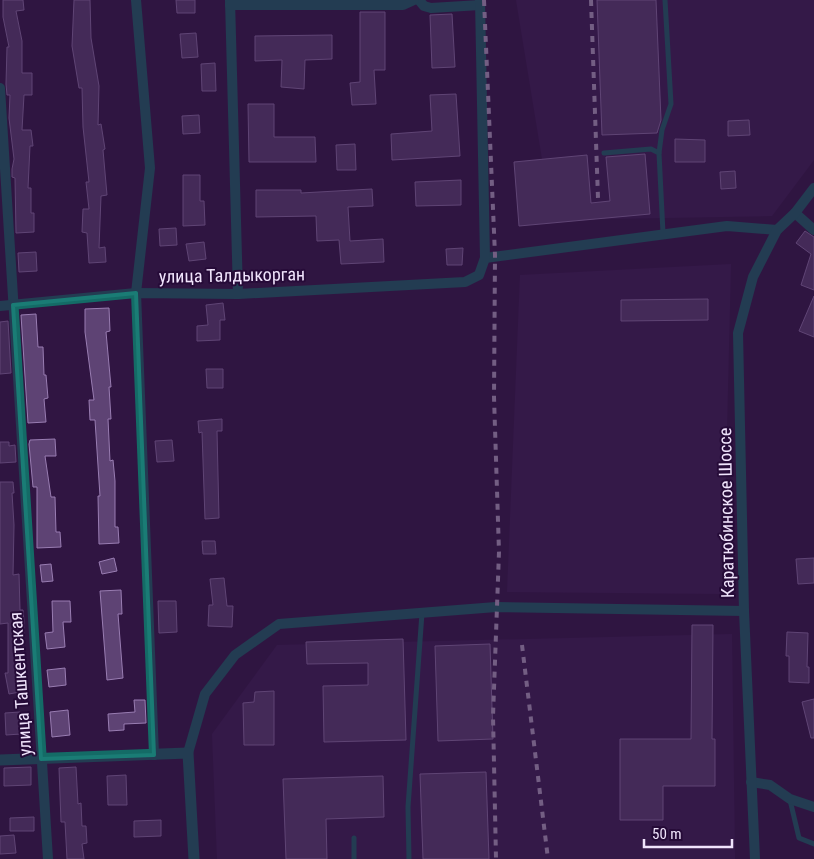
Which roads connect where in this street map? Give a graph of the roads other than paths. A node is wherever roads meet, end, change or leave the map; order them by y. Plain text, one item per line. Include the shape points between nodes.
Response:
1 (136, 0) edge
2 (414, 0) edge
3 (419, 0) edge
4 (665, 0) edge
5 (480, 2) edge
6 (230, 3) edge
7 (0, 88) edge
8 (604, 153) dead end
9 (658, 153) junction
10 (814, 188) edge
11 (795, 213) junction
12 (777, 230) junction
13 (814, 230) edge
14 (662, 233) junction
15 (485, 258) junction
16 (136, 293) junction
17 (238, 294) junction
18 (12, 305) junction
19 (0, 306) edge
20 (744, 611) junction
21 (422, 613) junction
22 (188, 754) junction
23 (154, 755) junction
24 (41, 759) junction
25 (0, 760) edge
26 (751, 782) junction
27 (790, 800) junction
28 (814, 807) edge
29 (354, 838) dead end
30 (814, 844) edge
31 (48, 859) edge
32 (194, 859) edge
33 (354, 859) edge
34 (409, 859) edge
35 (754, 859) edge

1 - 16 street via 150,168
2 - 6 street via 403,6
3 - 5 street via 431,8
4 - 9 lane via 671,104
5 - 15 street
6 - 17 street
7 - 18 street, улица Ташкентская
8 - 9 lane via 651,149
9 - 14 lane
10 - 11 street, Каратюбинское Шоссе
11 - 12 street, Каратюбинское Шоссе
11 - 13 street
12 - 14 street via 727,226
12 - 20 street, Каратюбинское Шоссе via 753,277 738,333
14 - 15 street
15 - 17 street, улица Талдыкорган via 478,275 465,282
16 - 17 street, улица Талдыкорган
16 - 18 street, улица Талдыкорган
16 - 23 street
18 - 19 street, улица Талдыкорган
18 - 24 street, улица Ташкентская
20 - 21 street via 496,608
20 - 26 street, Каратюбинское Шоссе
21 - 22 street via 279,624 235,655 205,694
21 - 34 lane via 408,807
22 - 23 street
22 - 32 street
23 - 24 street
24 - 25 street
24 - 31 street, улица Ташкентская
26 - 27 street via 770,785
26 - 35 street, Каратюбинское Шоссе
27 - 28 street
27 - 30 lane via 799,838
29 - 33 lane

